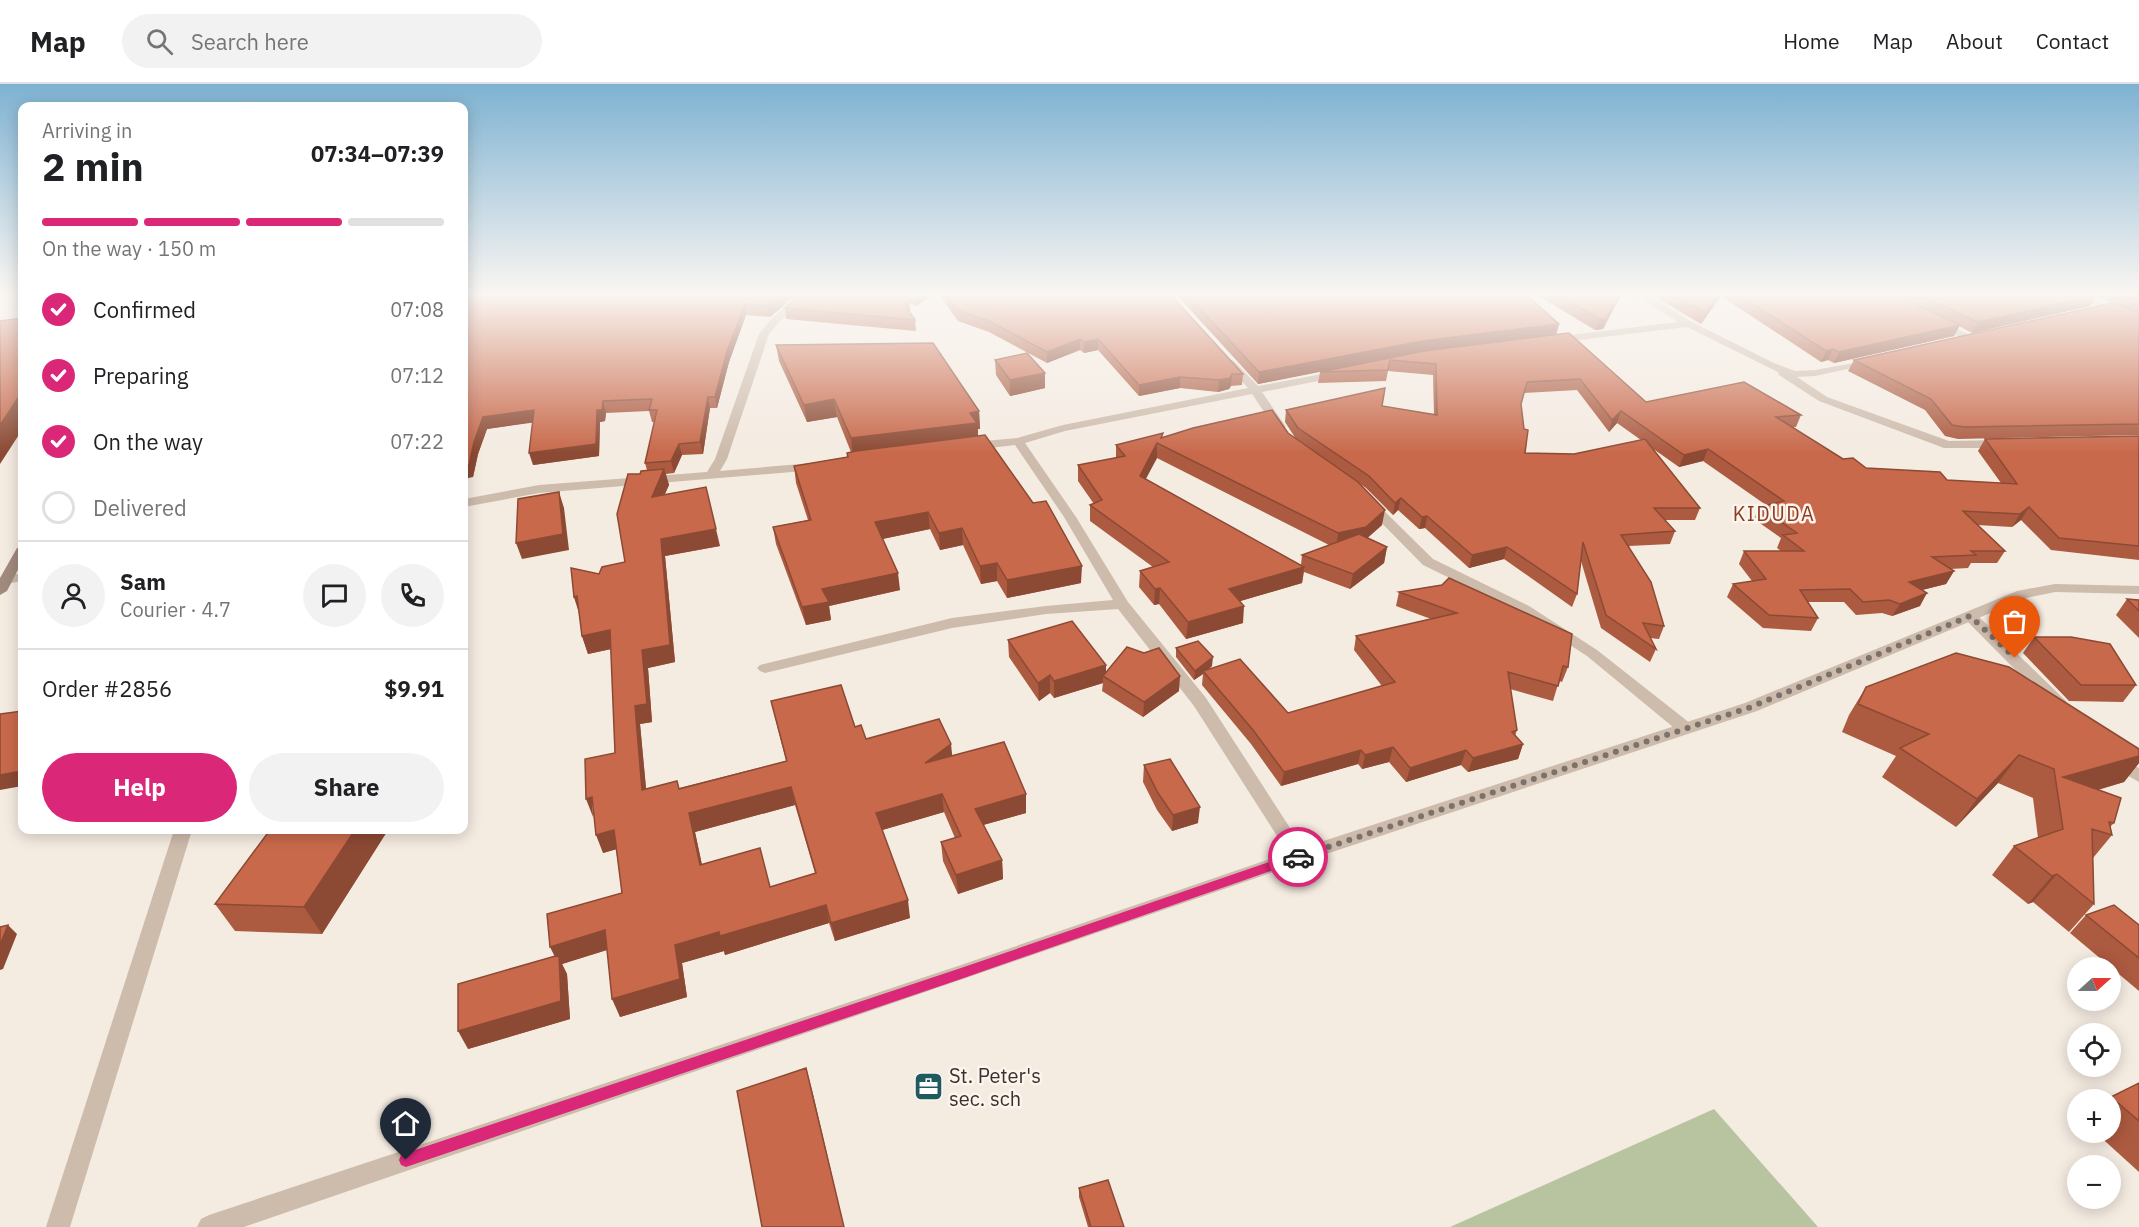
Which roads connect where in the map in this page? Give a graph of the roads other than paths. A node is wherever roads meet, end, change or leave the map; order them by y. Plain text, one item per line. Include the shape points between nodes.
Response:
1 (759, 346) edge
2 (1733, 346) edge
3 (1223, 355) edge
4 (1882, 358) edge
5 (1770, 365) junction
6 (1346, 372) edge
7 (1255, 390) junction
8 (1285, 435) edge
9 (1018, 441) junction
10 (2008, 444) edge
11 (961, 448) edge
12 (824, 465) edge
13 (711, 476) junction
14 (1361, 494) edge
15 (468, 502) edge
16 (18, 557) edge
17 (18, 579) edge
18 (3, 585) edge
19 (2139, 590) edge
20 (1122, 604) junction
21 (1970, 616) junction
22 (765, 668) dead end
23 (2075, 720) edge
24 (1685, 728) junction
25 (2108, 753) edge
26 (2139, 776) edge
27 (182, 834) edge
28 (1299, 856) junction
29 (58, 1227) edge
30 (209, 1227) edge

1 - 13 street via 721,459
2 - 5 street
3 - 7 street
4 - 5 street via 1815,373 1794,374
5 - 10 street via 1823,399 1948,445
6 - 7 street
7 - 8 street
7 - 9 street via 1063,428
9 - 11 street
9 - 20 street
12 - 13 street
13 - 15 street via 539,489
14 - 24 street via 1428,562 1534,615 1592,653
16 - 18 main road
17 - 18 street
19 - 21 street via 2055,588 2022,594
20 - 22 street via 1046,609 952,623
20 - 28 street via 1200,702
21 - 23 street
21 - 24 street via 1751,707
24 - 28 street
25 - 26 street
27 - 29 street
28 - 30 street

